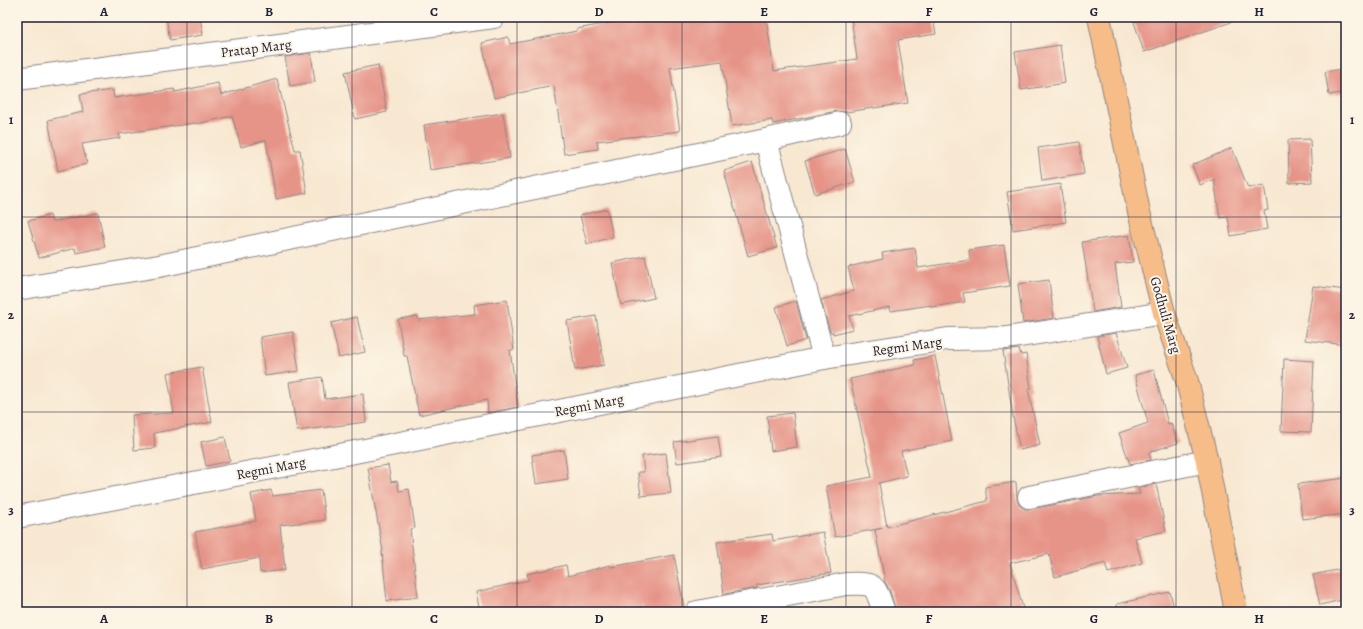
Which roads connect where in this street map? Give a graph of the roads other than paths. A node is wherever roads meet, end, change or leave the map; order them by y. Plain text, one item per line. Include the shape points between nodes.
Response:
1 (494, 17) edge
2 (1099, 17) edge
3 (17, 79) edge
4 (840, 123) dead end
5 (766, 140) junction
6 (17, 289) edge
7 (1164, 313) junction
8 (824, 358) junction
9 (1207, 461) junction
10 (1029, 497) dead end
11 (17, 517) edge
12 (697, 612) edge
13 (884, 612) edge
14 (1236, 612) edge

1 - 3 street, Pratap Marg
2 - 7 main road, Godhuli Marg via 1139,212
4 - 5 street
5 - 6 street via 159,266
5 - 8 street
7 - 8 street, Regmi Marg via 1007,338 948,339
7 - 9 main road, Godhuli Marg via 1187,381
8 - 11 street, Regmi Marg via 368,450
9 - 10 street
9 - 14 main road, Godhuli Marg
12 - 13 street via 846,584 867,583 875,588

